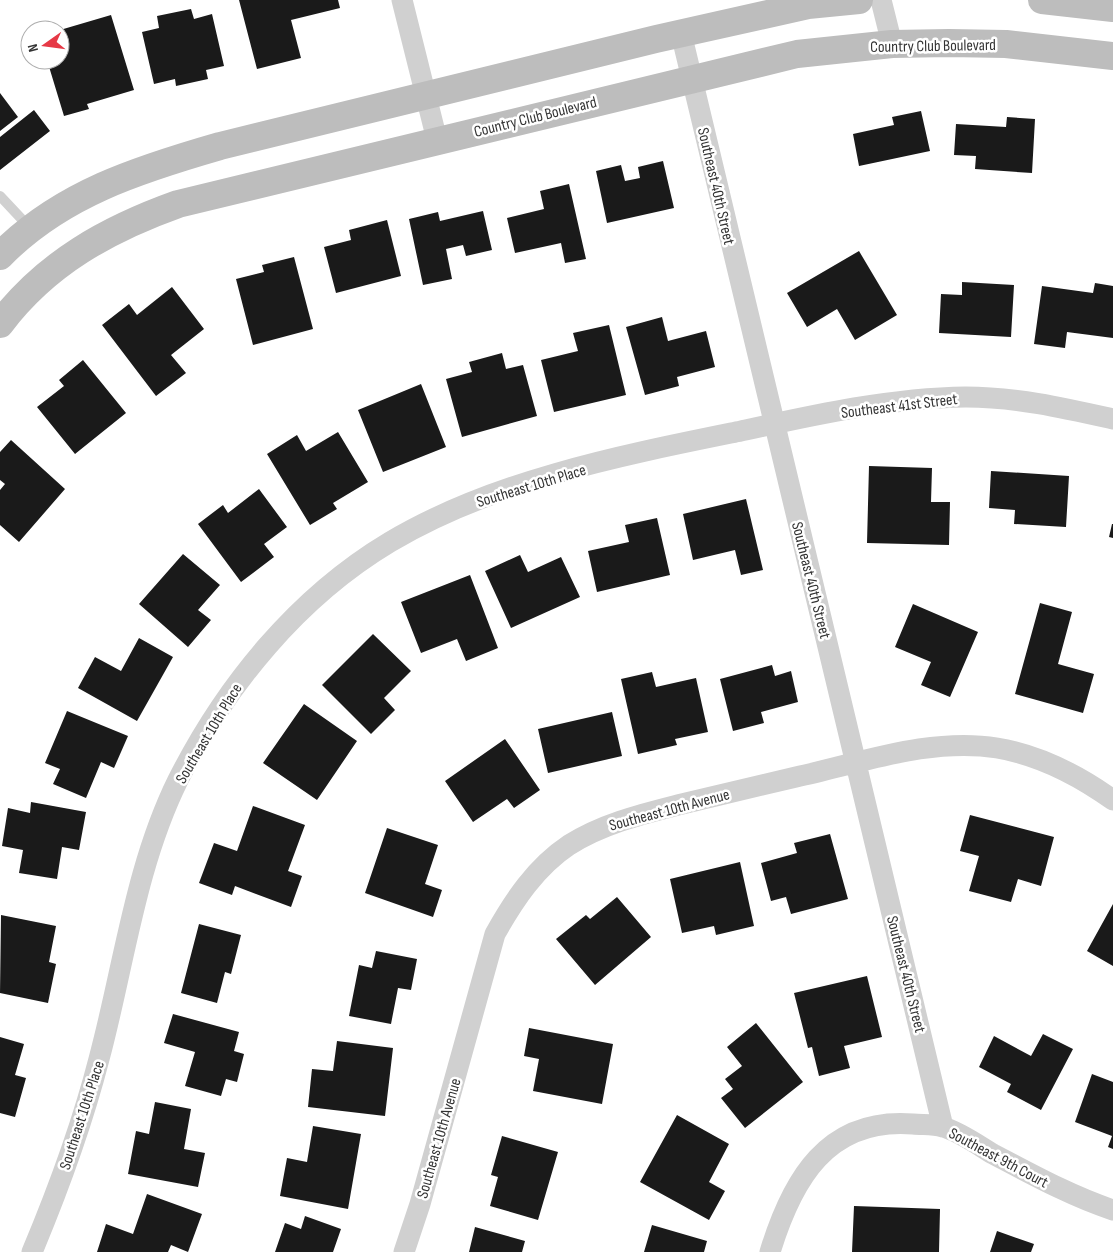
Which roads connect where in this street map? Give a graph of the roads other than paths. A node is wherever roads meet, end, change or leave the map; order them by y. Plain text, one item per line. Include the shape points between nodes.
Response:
1 (402, 0) edge
2 (859, 0) edge
3 (881, 0) edge
4 (1042, 0) edge
5 (1113, 8) edge
6 (680, 33) junction
7 (892, 44) junction
8 (1113, 56) edge
9 (691, 78) junction
10 (426, 96) junction
11 (438, 140) junction
12 (0, 196) edge
13 (32, 230) junction
14 (0, 256) edge
15 (0, 324) edge
16 (1113, 419) edge
17 (774, 424) junction
18 (856, 764) junction
19 (1113, 800) edge
20 (943, 1127) junction
21 (1113, 1210) edge
22 (32, 1252) edge
23 (404, 1252) edge
24 (770, 1252) edge

1 - 10 street
2 - 6 main road via 808,5
3 - 7 street
4 - 5 main road
6 - 9 street, Southeast 40th Street
6 - 10 main road
7 - 8 main road, Country Club Boulevard via 1006,44
7 - 9 main road, Country Club Boulevard via 797,54
9 - 11 main road, Country Club Boulevard
9 - 17 street, Southeast 40th Street
10 - 11 street
10 - 13 main road via 160,163 80,196
11 - 15 main road, Country Club Boulevard via 178,204 146,216 114,230 64,261
12 - 13 lane
13 - 14 main road
16 - 17 street, Southeast 41st Street via 1048,404 967,397 885,404
17 - 18 street, Southeast 40th Street
17 - 22 street, Southeast 10th Place via 552,475 428,522 389,543 343,575 300,612 261,653 211,722 162,817 139,892 85,1107
18 - 19 street, Southeast 10th Avenue via 949,746 996,748 1043,760 1085,780
18 - 20 street, Southeast 40th Street
18 - 23 street, Southeast 10th Avenue via 729,792 602,827 568,846 539,870 514,901 495,934
20 - 21 street, Southeast 9th Court via 1053,1186
20 - 24 street, Southeast 9th Court via 889,1122 857,1131 830,1146 792,1192

